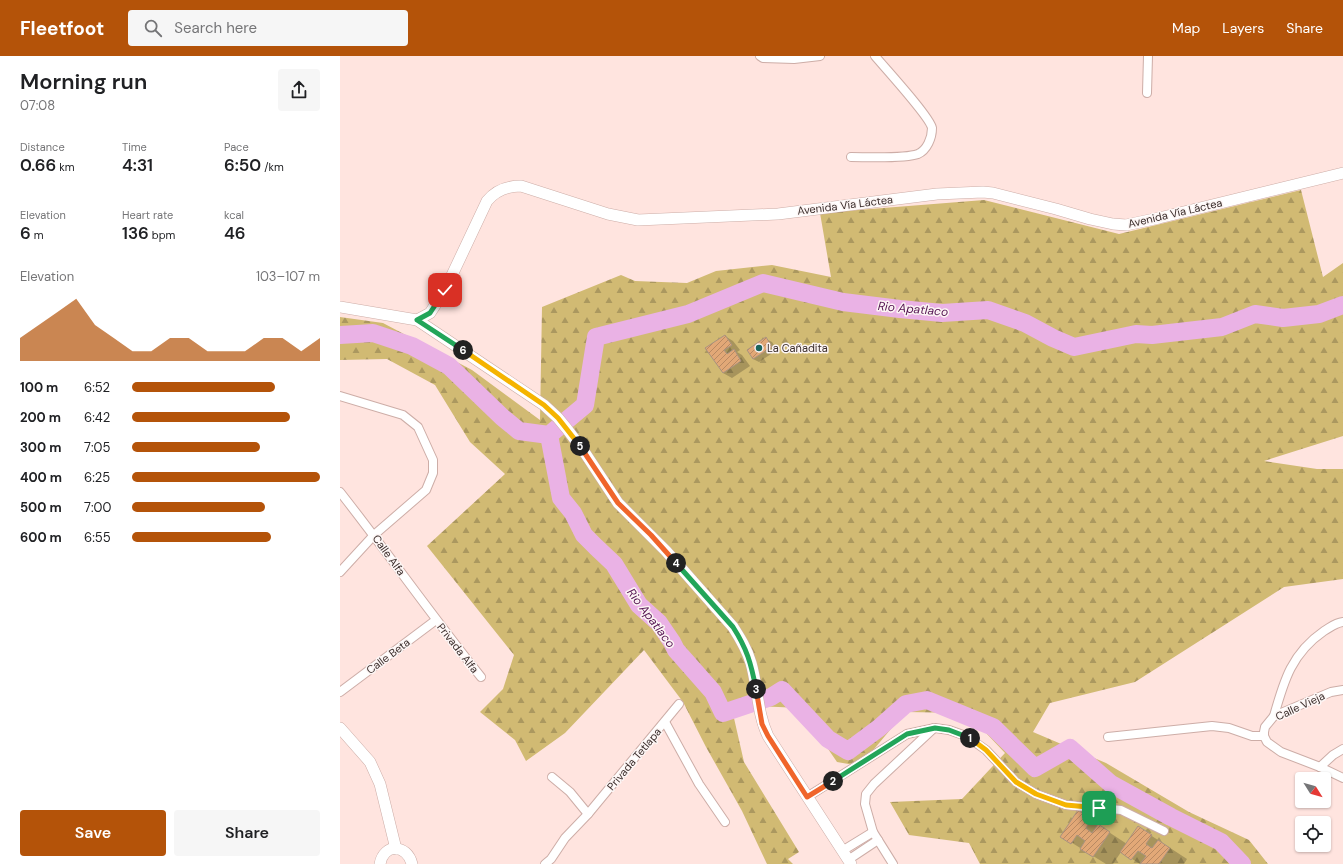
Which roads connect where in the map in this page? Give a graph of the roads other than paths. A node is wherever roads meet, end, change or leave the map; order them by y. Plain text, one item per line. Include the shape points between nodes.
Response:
1 (760, 56) edge
2 (820, 56) edge
3 (876, 56) edge
4 (1148, 56) edge
5 (1147, 92) dead end
6 (850, 157) dead end
7 (1343, 173) edge
8 (340, 307) edge
9 (417, 320) junction
10 (340, 396) edge
11 (340, 492) edge
12 (374, 535) junction
13 (340, 572) edge
14 (436, 620) junction
15 (1343, 622) edge
16 (480, 677) dead end
17 (1343, 690) edge
18 (340, 692) edge
19 (680, 704) dead end
20 (1274, 716) junction
21 (665, 722) junction
22 (340, 728) edge
23 (935, 728) junction
24 (1264, 736) junction
25 (1108, 737) dead end
26 (1343, 749) edge
27 (1320, 767) junction
28 (552, 777) dead end
29 (1343, 778) edge
30 (807, 797) junction
31 (588, 814) junction
32 (725, 822) dead end
33 (1164, 831) dead end
34 (873, 832) junction
35 (878, 840) junction
36 (396, 849) junction
37 (847, 858) edge
38 (380, 864) edge
39 (412, 864) edge
40 (545, 864) edge
41 (893, 864) edge

1 - 2 street via 794,59
3 - 6 street via 925,115 932,128 929,144 919,153 901,156
4 - 5 street
7 - 9 street, Avenida Vía Láctea via 1126,225 1090,219 983,192 936,194 778,214 638,220 608,214 521,186 512,186 496,192 488,201 445,290 430,313
8 - 9 street
9 - 30 street via 544,405 558,418 618,503 666,551 733,627 751,663 762,724
10 - 12 street via 403,415 418,428 433,460 433,473 426,490
11 - 12 street, Calle Alfa
12 - 13 street
12 - 14 street, Calle Alfa
14 - 16 street, Privada Alfa
14 - 18 street, Calle Beta
15 - 20 street via 1336,622 1312,640 1296,658 1281,689
17 - 20 street, Calle Vieja via 1330,692
19 - 21 street, Privada Tetlapa
20 - 24 street, Calle Vieja via 1265,727
21 - 31 street, Privada Tetlapa
21 - 32 street via 699,784
22 - 36 street via 370,762 380,784
23 - 30 street via 907,734
23 - 33 street via 966,736 986,750 1016,782 1036,794 1066,805 1121,810
23 - 34 street via 866,794 865,804
24 - 25 street via 1252,736 1229,728 1212,726
24 - 27 street via 1267,742 1281,752
26 - 27 street
27 - 29 street
28 - 31 street via 570,792
30 - 37 street
31 - 40 street, Privada Tetlapa
34 - 35 street
34 - 37 street
35 - 37 street
35 - 41 street
36 - 38 street via 386,853
36 - 39 street via 410,856

